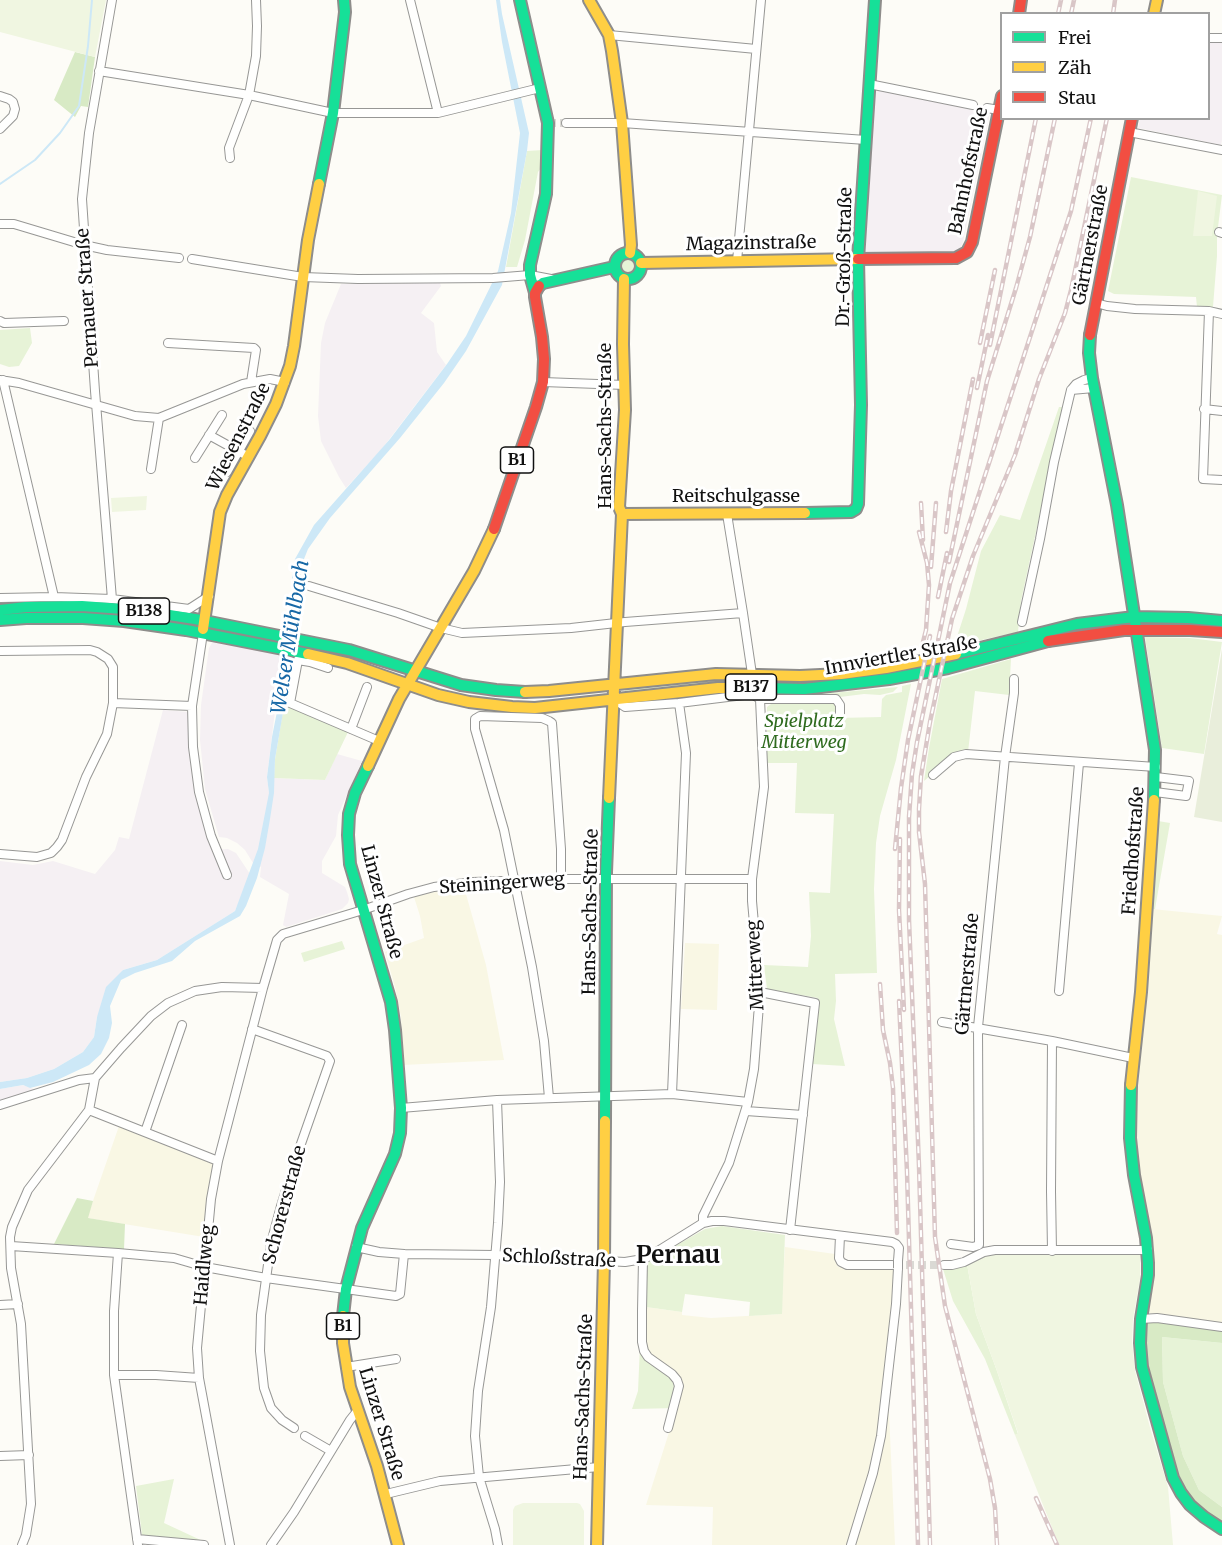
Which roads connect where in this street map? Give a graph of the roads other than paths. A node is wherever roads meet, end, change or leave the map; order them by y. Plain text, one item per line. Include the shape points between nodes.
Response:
1 (111, 0) edge
2 (256, 0) edge
3 (344, 0) edge
4 (410, 0) edge
5 (520, 0) edge
6 (590, 0) edge
7 (761, 0) edge
8 (875, 0) edge
9 (609, 35) junction
10 (756, 49) junction
11 (99, 71) junction
12 (869, 84) junction
13 (540, 88) junction
14 (249, 95) junction
15 (0, 96) edge
16 (1000, 99) edge
17 (973, 105) dead end
18 (333, 113) junction
19 (438, 113) junction
20 (1132, 120) edge
21 (566, 123) tunnel mouth
22 (622, 123) junction
23 (0, 129) edge
24 (748, 132) junction
25 (1130, 132) junction
26 (866, 140) junction
27 (1222, 150) edge
28 (230, 158) dead end
29 (0, 224) edge
30 (84, 246) junction
31 (967, 252) joint
32 (630, 253) junction
33 (179, 258) dead end
34 (192, 259) dead end
35 (858, 259) junction
36 (877, 259) junction
37 (737, 261) junction
38 (641, 263) junction
39 (614, 267) junction
40 (530, 275) junction
41 (859, 276) junction
42 (303, 277) junction
43 (557, 279) junction
44 (624, 279) junction
45 (535, 293) junction
46 (1096, 303) junction
47 (1209, 311) junction
48 (1222, 314) edge
49 (0, 321) edge
50 (64, 321) dead end
51 (168, 343) dead end
52 (2, 380) edge
53 (251, 382) junction
54 (285, 382) junction
55 (543, 382) junction
56 (1093, 383) junction
57 (625, 385) junction
58 (96, 405) junction
59 (1204, 409) junction
60 (1222, 411) edge
61 (222, 415) dead end
62 (159, 418) junction
63 (250, 431) dead end
64 (209, 435) junction
65 (244, 454) junction
66 (195, 458) dead end
67 (151, 469) dead end
68 (227, 472) dead end
69 (1222, 480) edge
70 (851, 512) joint
71 (622, 514) junction
72 (727, 514) junction
73 (309, 586) dead end
74 (208, 596) junction
75 (54, 597) junction
76 (0, 598) edge
77 (112, 598) junction
78 (189, 609) junction
79 (0, 610) edge
80 (743, 613) junction
81 (1134, 617) junction
82 (0, 620) edge
83 (205, 621) junction
84 (1222, 621) edge
85 (616, 622) junction
86 (1022, 622) dead end
87 (441, 628) junction
88 (1136, 630) junction
89 (1222, 632) edge
90 (202, 633) junction
91 (291, 644) junction
92 (0, 651) edge
93 (615, 655) junction
94 (328, 668) dead end
95 (414, 671) junction
96 (752, 674) junction
97 (1014, 679) dead end
98 (638, 681) junction
99 (614, 684) junction
100 (407, 685) junction
101 (367, 687) dead end
102 (760, 699) junction
103 (614, 700) junction
104 (679, 703) junction
105 (113, 704) junction
106 (192, 706) junction
107 (840, 717) dead end
108 (351, 729) junction
109 (379, 741) junction
110 (1005, 757) junction
111 (1079, 763) junction
112 (1156, 772) junction
113 (933, 775) dead end
114 (1155, 792) junction
115 (0, 854) edge
116 (227, 875) dead end
117 (606, 878) junction
118 (561, 879) junction
119 (680, 879) junction
120 (752, 879) junction
121 (514, 882) junction
122 (363, 910) junction
123 (263, 988) junction
124 (1059, 991) dead end
125 (760, 992) junction
126 (942, 1022) dead end
127 (182, 1025) dead end
128 (978, 1027) junction
129 (252, 1029) junction
130 (1052, 1041) junction
131 (1133, 1058) junction
132 (95, 1078) junction
133 (672, 1094) junction
134 (606, 1096) junction
135 (549, 1098) junction
136 (497, 1100) junction
137 (748, 1102) junction
138 (0, 1105) edge
139 (401, 1108) junction
140 (89, 1110) junction
141 (746, 1111) junction
142 (803, 1115) junction
143 (145, 1132) junction
144 (218, 1161) junction
145 (703, 1223) junction
146 (790, 1230) junction
147 (840, 1236) junction
148 (951, 1244) dead end
149 (10, 1246) junction
150 (356, 1247) junction
151 (1148, 1250) junction
152 (1052, 1251) junction
153 (118, 1253) junction
154 (404, 1254) junction
155 (495, 1255) junction
156 (643, 1259) junction
157 (604, 1261) junction
158 (896, 1265) junction
159 (944, 1265) tunnel mouth
160 (205, 1267) junction
161 (266, 1278) junction
162 (346, 1288) junction
163 (18, 1304) junction
164 (0, 1305) edge
165 (1141, 1319) junction
166 (1222, 1327) edge
167 (396, 1359) dead end
168 (346, 1367) junction
169 (114, 1375) junction
170 (199, 1378) junction
171 (358, 1410) junction
172 (294, 1428) dead end
173 (668, 1428) dead end
174 (305, 1436) dead end
175 (331, 1451) junction
176 (29, 1455) junction
177 (0, 1456) edge
178 (599, 1467) junction
179 (478, 1477) junction
180 (386, 1494) junction
181 (1222, 1530) edge
182 (137, 1542) edge
183 (22, 1545) edge
184 (204, 1545) edge
185 (230, 1545) edge
186 (271, 1545) edge
187 (398, 1545) edge
188 (498, 1545) edge
189 (597, 1545) edge
190 (851, 1545) edge

1 - 11 street, Pernauer Straße
2 - 14 street via 256,56
3 - 18 main road, Wiesenstraße
4 - 19 street
5 - 13 main road, Linzer Straße
6 - 9 main road
7 - 10 street
8 - 12 main road, Dr.-Groß-Straße
9 - 10 street
9 - 22 main road
10 - 24 street
11 - 14 street
11 - 30 street, Pernauer Straße via 82,199
12 - 17 street
12 - 26 main road, Dr.-Groß-Straße
13 - 19 street
13 - 40 main road, Linzer Straße via 548,123 546,194
14 - 18 street
14 - 28 street via 229,148
15 - 23 street via 13,102 15,109
16 - 31 main road, Bahnhofstraße via 993,109 972,242
18 - 19 street
18 - 42 main road, Wiesenstraße
20 - 25 main road, Gärtnerstraße
21 - 22 street
22 - 24 street
22 - 32 main road
24 - 26 street
24 - 37 street
25 - 27 street
25 - 46 main road, Gärtnerstraße
26 - 35 main road, Dr.-Groß-Straße
29 - 30 street via 14,224
30 - 33 street
30 - 58 street, Pernauer Straße
31 - 36 main road, Magazinstraße via 956,258
32 - 38 main road
32 - 39 main road via 618,257
34 - 42 street
35 - 36 main road, Magazinstraße
35 - 37 main road, Magazinstraße
35 - 41 main road, Dr.-Groß-Straße
36 - 41 main road
37 - 38 main road, Magazinstraße
38 - 44 main road via 636,277
39 - 43 main road
39 - 44 main road
40 - 42 street
40 - 43 street
40 - 45 main road, Linzer Straße
41 - 70 main road, Dr.-Groß-Straße via 859,493 856,509
42 - 54 main road, Wiesenstraße
43 - 45 main road via 543,283
44 - 57 main road, Hans-Sachs-Straße
45 - 55 main road, Linzer Straße / B1 via 544,359
46 - 47 street via 1135,309
46 - 56 main road, Gärtnerstraße via 1089,343
47 - 48 street
47 - 59 street
49 - 50 street
51 - 53 street via 255,348
52 - 58 street
52 - 75 street
53 - 54 street
53 - 62 street
54 - 65 main road, Wiesenstraße via 272,412
55 - 57 street
55 - 87 main road, Linzer Straße / B1 via 493,533
56 - 81 main road, Friedhofstraße
56 - 86 street via 1071,390
57 - 71 main road, Hans-Sachs-Straße via 619,507
58 - 62 street
58 - 77 street, Pernauer Straße
59 - 60 street
59 - 69 street via 1203,479
61 - 64 street
62 - 67 street
63 - 65 street
64 - 65 street
64 - 66 street
65 - 68 street
65 - 74 main road, Wiesenstraße via 220,512
70 - 72 main road, Reitschulgasse
71 - 72 main road, Reitschulgasse
71 - 85 main road, Hans-Sachs-Straße
72 - 80 street
73 - 87 street
74 - 78 street
74 - 83 main road, Wiesenstraße
75 - 76 street
75 - 77 street
77 - 78 street
78 - 83 street
79 - 83 main road, B138 via 82,606
80 - 85 street
80 - 96 street
81 - 84 main road, Innviertler Straße / B137
81 - 88 main road, Friedhofstraße
81 - 96 main road, Innviertler Straße / B137 via 1060,627 886,668 800,676
82 - 90 main road, B138 via 83,618
83 - 90 main road, Wiesenstraße
83 - 91 main road, B138
85 - 87 street via 471,634
85 - 93 main road, Hans-Sachs-Straße
87 - 95 main road, Linzer Straße / B1
88 - 89 main road, Innviertler Straße / B137
88 - 103 main road, Innviertler Straße / B137 via 1062,639 889,679 804,689 726,687
88 - 112 main road, Friedhofstraße
90 - 91 main road, B138
90 - 106 street, Wiesenstraße
91 - 95 main road, B138 via 349,650
91 - 100 main road, B138
92 - 105 street via 90,650 104,656 113,667
93 - 98 main road via 622,672
93 - 99 main road, Hans-Sachs-Straße
94 - 108 street via 298,660 290,703
95 - 99 main road, Innviertler Straße / B137 via 461,685 509,691
95 - 100 main road, Linzer Straße / B1
96 - 98 main road, Innviertler Straße / B137
97 - 110 street, Gärtnerstraße
98 - 99 main road, Innviertler Straße / B137
99 - 103 main road, Hans-Sachs-Straße
100 - 103 main road, Innviertler Straße / B137 via 469,702 512,707
100 - 109 main road, Linzer Straße / B1
101 - 108 street
102 - 104 street via 752,694
102 - 107 street via 836,699
102 - 120 street, Mitterweg via 764,788
103 - 104 street via 625,707
103 - 117 main road, Hans-Sachs-Straße
104 - 119 street via 686,753
105 - 106 street
105 - 115 street via 107,734 57,848 37,857
106 - 116 street, Wiesenstraße via 199,792
108 - 109 street
109 - 122 main road, Linzer Straße / B1 via 349,814 350,864
110 - 111 street
110 - 113 street via 966,754 954,757
110 - 128 street, Gärtnerstraße
111 - 112 street
111 - 124 street
112 - 114 main road, Friedhofstraße
112 - 114 street via 1189,781 1186,796
114 - 131 main road, Friedhofstraße
117 - 118 street, Steiningerweg
117 - 119 street, Steiningerweg
117 - 134 main road, Hans-Sachs-Straße
118 - 121 street, Steiningerweg
118 - 121 street via 552,723 542,718 480,716 475,719 476,729
119 - 120 street, Steiningerweg
119 - 133 street
120 - 125 street, Mitterweg
121 - 122 street, Steiningerweg via 434,887
121 - 135 street via 544,1041
122 - 123 street, Steiningerweg via 283,934 274,947
122 - 139 main road, Linzer Straße / B1 via 391,1002
123 - 129 street, Haidlweg
123 - 132 street via 215,987 180,996 151,1016
125 - 137 street, Mitterweg
125 - 142 street via 815,1003
126 - 128 street
127 - 143 street
128 - 130 street
128 - 148 street, Gärtnerstraße via 978,1245
129 - 144 street, Haidlweg
129 - 161 street, Schorerstraße via 327,1056 330,1061 281,1206
130 - 131 street
130 - 152 street
131 - 151 main road, Friedhofstraße via 1130,1138
132 - 138 street
132 - 140 street
133 - 134 street
133 - 137 street
134 - 135 street
134 - 157 main road, Hans-Sachs-Straße
135 - 136 street
136 - 139 street
136 - 155 street via 500,1182
137 - 141 street, Mitterweg
139 - 150 main road, Linzer Straße / B1 via 395,1154
140 - 143 street
140 - 149 street via 28,1190 12,1227
141 - 142 street
141 - 145 street, Mitterweg
142 - 146 street
143 - 144 street
144 - 160 street, Haidlweg
145 - 146 street via 724,1221
145 - 156 street, Schloßstraße
146 - 147 street
147 - 158 street via 896,1244
147 - 158 street via 841,1262
149 - 153 street
149 - 163 street
150 - 154 street, Schloßstraße
150 - 162 main road, Linzer Straße / B1
151 - 152 street
151 - 165 main road, Friedhofstraße
152 - 159 street via 995,1250
153 - 160 street via 174,1258
153 - 169 street
154 - 155 street, Schloßstraße
154 - 162 street via 400,1294
155 - 157 street, Schloßstraße
155 - 179 street via 478,1391
156 - 157 street, Schloßstraße
156 - 173 street via 644,1351 672,1374 679,1386
157 - 178 main road, Hans-Sachs-Straße
158 - 190 street via 896,1304 881,1436
160 - 161 street
160 - 170 street, Haidlweg via 197,1348
161 - 162 street
161 - 172 street, Schorerstraße via 260,1351 264,1388 271,1408
162 - 168 main road, Linzer Straße / B1
163 - 164 street
163 - 176 street
165 - 166 street
165 - 181 main road, Friedhofstraße via 1142,1367 1173,1478 1190,1504
167 - 168 street
168 - 171 main road, Linzer Straße / B1
169 - 170 street
169 - 182 street
170 - 185 street, Haidlweg
171 - 175 street
171 - 180 main road, Linzer Straße / B1
174 - 175 street
175 - 186 street
176 - 177 street
176 - 183 street via 32,1504
178 - 179 street
178 - 189 main road, Hans-Sachs-Straße
179 - 180 street
179 - 188 street
180 - 187 main road, Linzer Straße / B1
182 - 184 street

